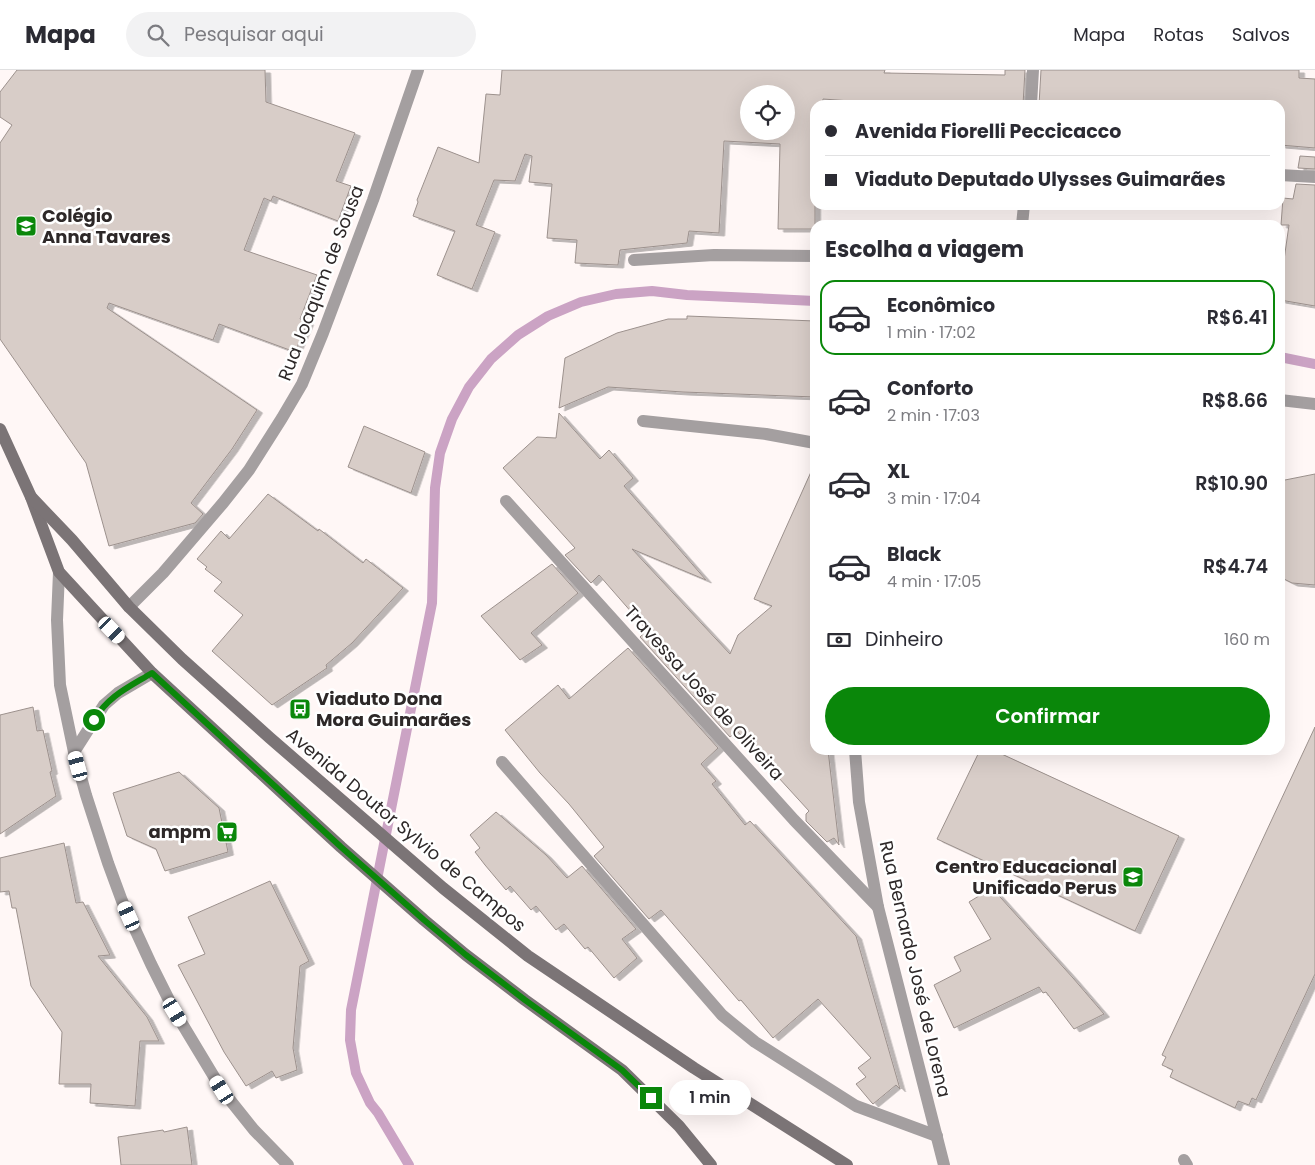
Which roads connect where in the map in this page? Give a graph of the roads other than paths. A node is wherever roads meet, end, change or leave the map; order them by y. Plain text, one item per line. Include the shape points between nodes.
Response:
1 (418, 70) edge
2 (1032, 70) edge
3 (1031, 100) edge
4 (1285, 175) edge
5 (1315, 177) edge
6 (810, 256) edge
7 (634, 260) dead end
8 (1285, 401) edge
9 (1315, 404) edge
10 (642, 421) dead end
11 (0, 429) edge
12 (810, 442) edge
13 (31, 497) junction
14 (506, 501) dead end
15 (59, 572) junction
16 (129, 607) junction
17 (152, 673) junction
18 (74, 752) junction
19 (855, 755) edge
20 (502, 762) dead end
21 (878, 907) junction
22 (937, 1136) junction
23 (288, 1165) edge
24 (711, 1165) edge
25 (848, 1165) edge
26 (944, 1165) edge

1 - 16 street, Rua Joaquim de Sousa via 373,200 302,384 228,496 163,573
2 - 3 street
4 - 5 street
6 - 7 street via 714,255
8 - 9 street
10 - 12 street via 766,434
11 - 13 main road
13 - 15 main road
13 - 16 main road, Avenida Doutor Sylvio de Campos
14 - 21 street, Travessa José de Oliveira via 794,820
15 - 17 main road
15 - 18 street via 56,620 60,685
16 - 25 main road, Avenida Doutor Sylvio de Campos via 270,738 443,888 528,956 653,1041
17 - 18 street via 104,705
17 - 24 main road via 397,896 473,960 622,1070 679,1126
18 - 23 street via 122,901 175,1012 222,1090
19 - 21 street, Rua Bernardo José de Lorena via 859,802
20 - 22 street via 722,1015 755,1042 856,1106
21 - 22 street, Rua Bernardo José de Lorena
22 - 26 street, Rua Bernardo José de Lorena

